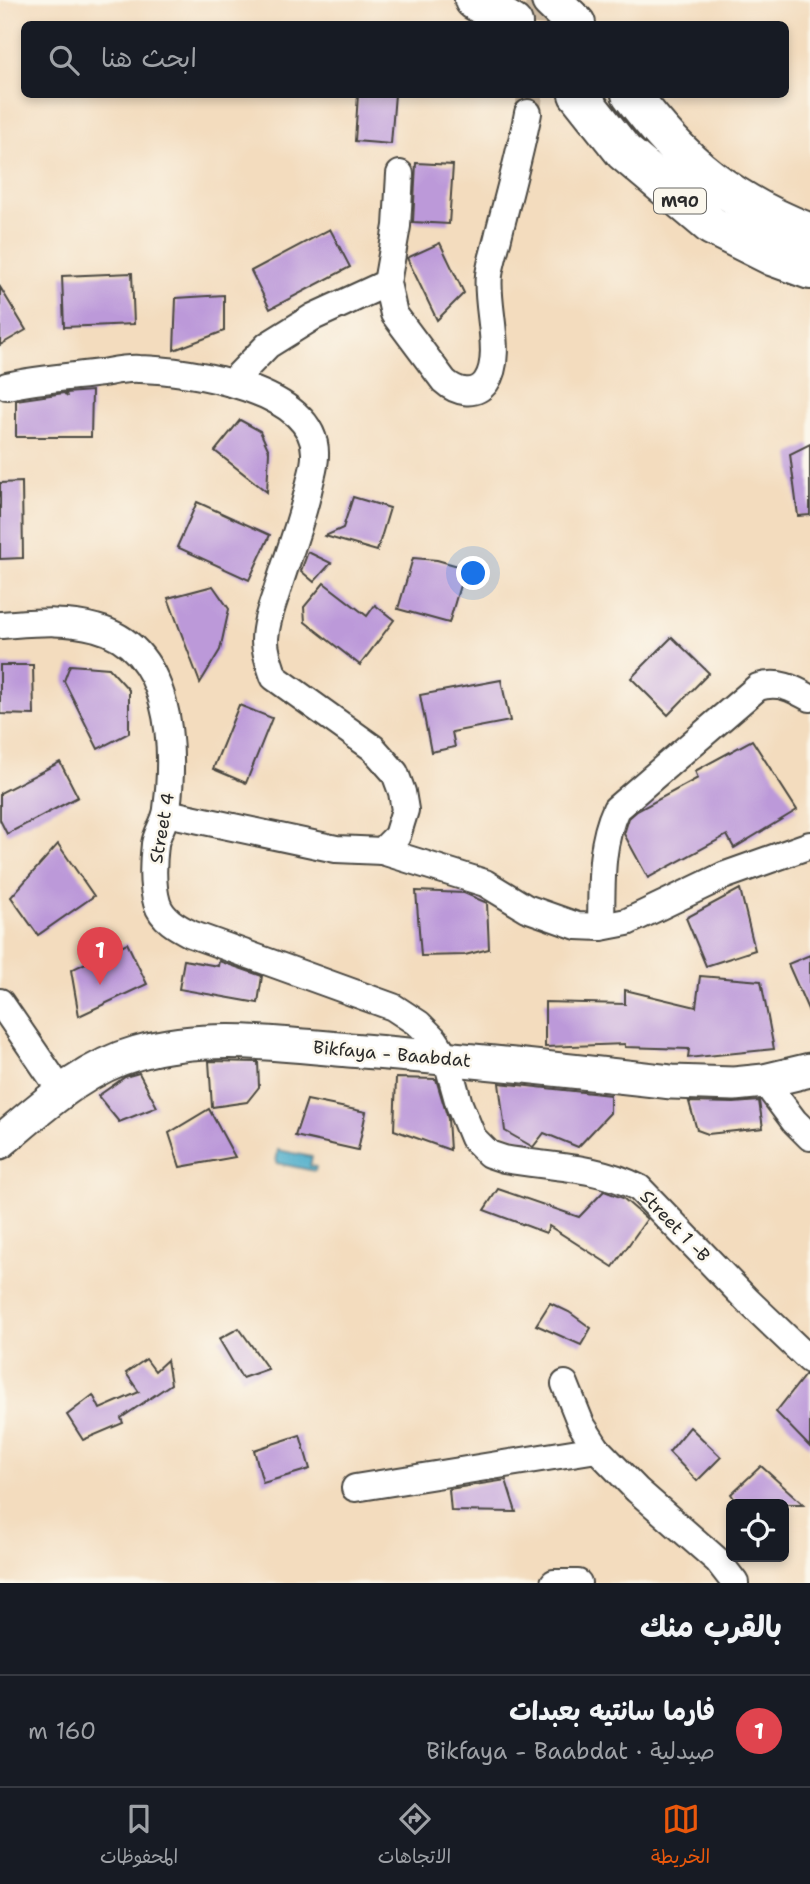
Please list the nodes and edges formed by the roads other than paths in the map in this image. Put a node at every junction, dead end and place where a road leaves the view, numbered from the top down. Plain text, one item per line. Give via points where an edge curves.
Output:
1 (474, 0) edge
2 (551, 0) edge
3 (508, 21) edge
4 (573, 21) edge
5 (581, 98) edge
6 (635, 98) edge
7 (528, 113) tunnel mouth
8 (400, 174) dead end
9 (810, 233) edge
10 (810, 270) edge
11 (387, 283) junction
12 (231, 383) junction
13 (7, 386) dead end
14 (0, 625) edge
15 (810, 698) edge
16 (167, 813) junction
17 (810, 845) edge
18 (382, 851) junction
19 (601, 927) junction
20 (0, 1002) edge
21 (446, 1057) junction
22 (810, 1070) edge
23 (764, 1082) junction
24 (61, 1091) junction
25 (810, 1137) edge
26 (0, 1142) edge
27 (810, 1360) edge
28 (565, 1384) dead end
29 (597, 1449) junction
30 (355, 1488) dead end
31 (554, 1583) edge
32 (578, 1583) edge
33 (735, 1583) edge

1 - 3 highway
2 - 4 highway
5 - 10 highway, M90 via 624,152 712,226
6 - 9 highway, M90 via 700,172 754,208
7 - 11 street via 489,276 492,368 485,383 468,392 453,390 444,381 394,314
8 - 11 street
11 - 12 street via 313,317 268,345
12 - 13 street via 186,372 136,368
12 - 18 street via 292,411 307,425 315,442 316,458 301,523 266,624 265,642 274,677 373,748 395,773 405,810 397,836
14 - 16 street, Street 4 via 81,625 115,635 132,648 151,673 166,710 170,737
15 - 19 street via 786,685 758,687 617,809 603,852
16 - 18 street via 336,849
16 - 21 street, Street 4 via 156,843 154,881 163,915 191,934 393,1007 419,1024
17 - 19 street via 723,876 627,922
18 - 19 street via 485,883 526,908 577,926
20 - 24 street
21 - 23 main road, Bikfaya - Baabdat via 672,1082
21 - 24 main road, Bikfaya - Baabdat via 267,1043 171,1046 106,1065
21 - 27 street, Street 1 -B via 467,1124 481,1148 504,1159 603,1173 639,1188
22 - 23 main road, Bikfaya - Baabdat
23 - 25 street
24 - 26 main road, Bikfaya - Baabdat
28 - 29 street
29 - 30 street
29 - 33 street via 718,1561
31 - 32 street

